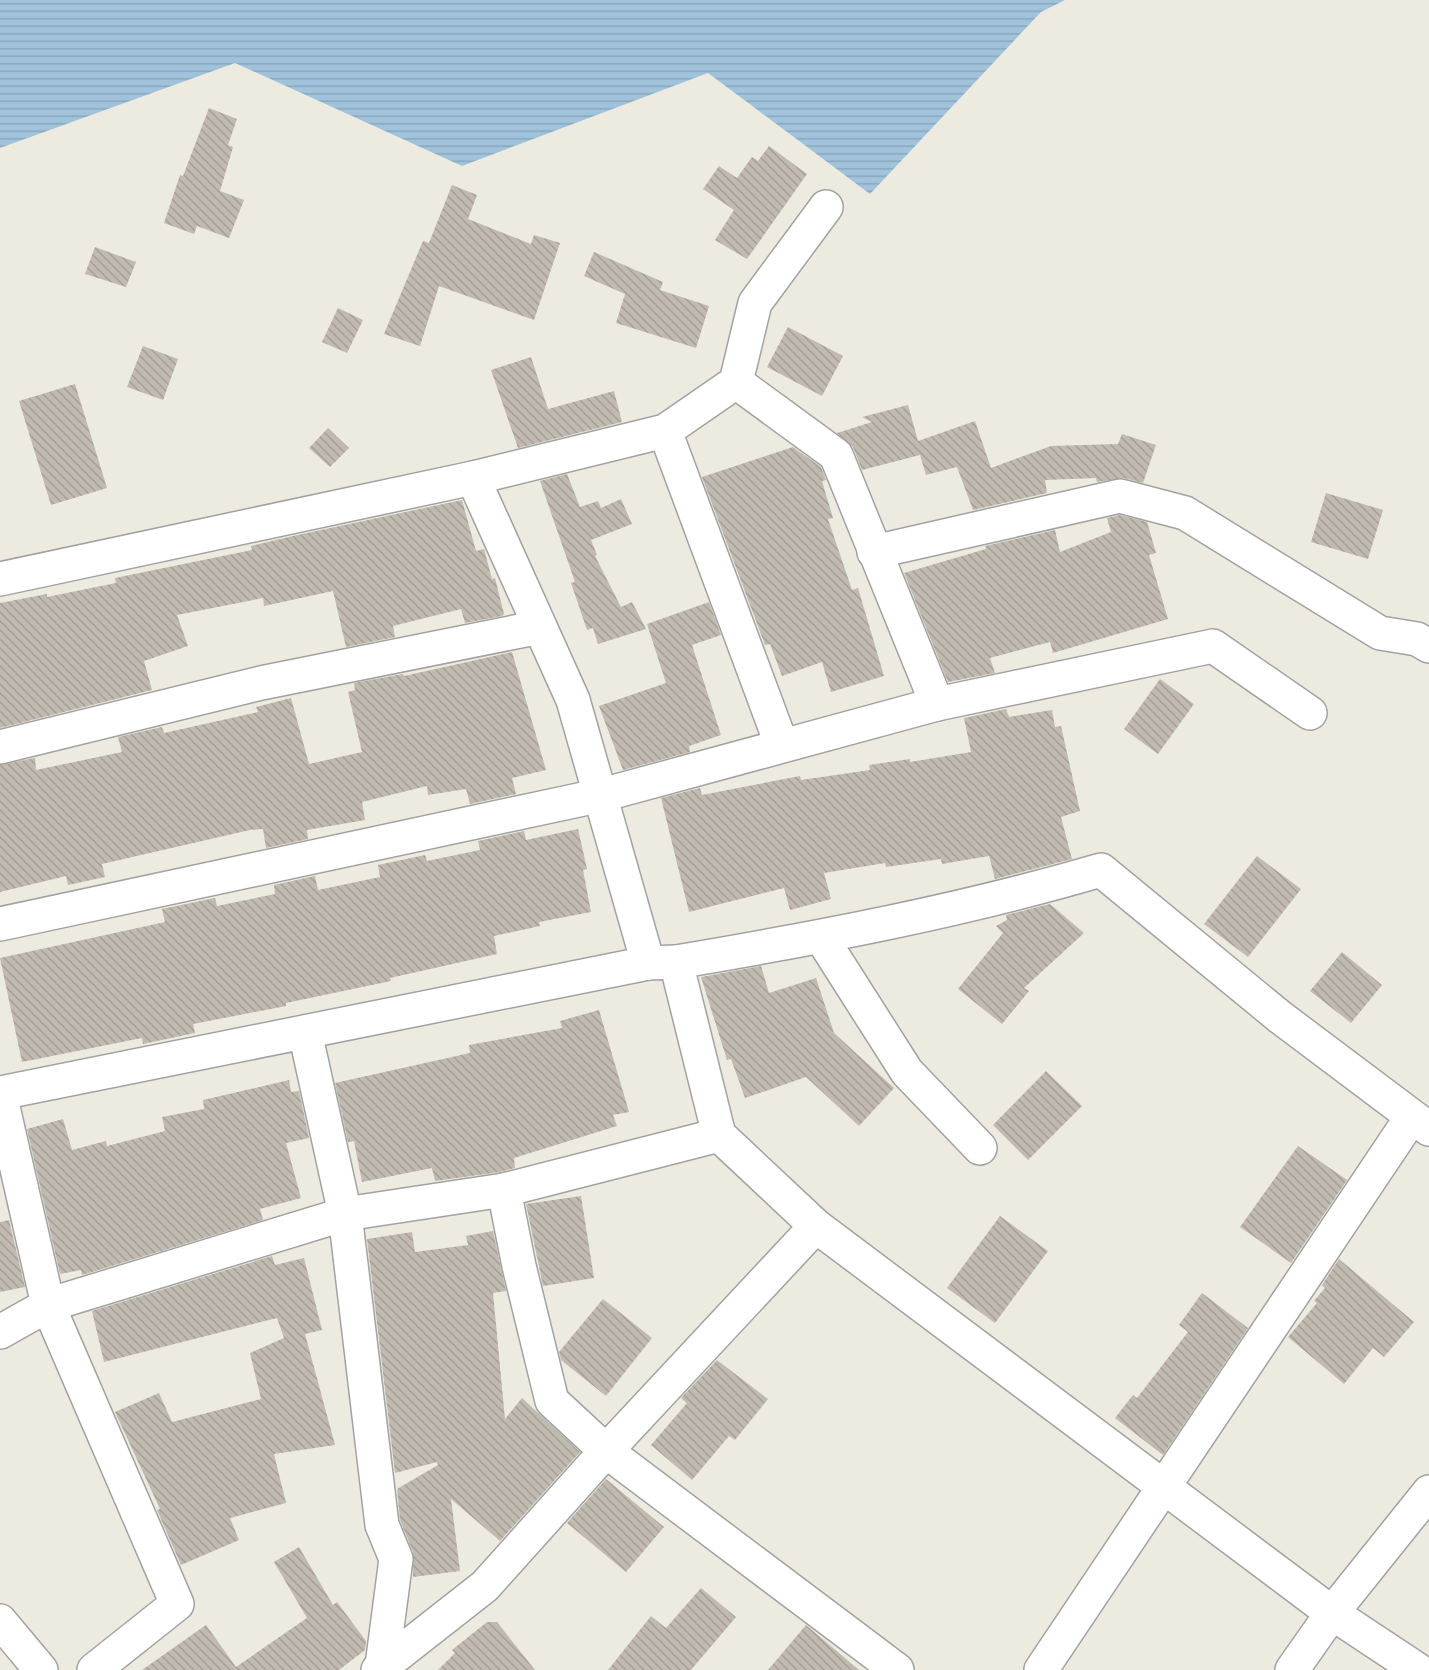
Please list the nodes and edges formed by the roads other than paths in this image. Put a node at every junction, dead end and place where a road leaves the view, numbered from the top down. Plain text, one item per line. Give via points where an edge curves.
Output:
1 (826, 207) dead end
2 (736, 382) junction
3 (665, 430) junction
4 (473, 478) junction
5 (874, 552) junction
6 (0, 579) edge
7 (540, 627) junction
8 (1429, 646) edge
9 (937, 704) junction
10 (1310, 713) dead end
11 (784, 745) junction
12 (0, 747) edge
13 (602, 795) junction
14 (0, 924) edge
15 (821, 937) junction
16 (662, 962) junction
17 (305, 1032) junction
18 (0, 1093) edge
19 (1420, 1124) edge
20 (719, 1135) junction
21 (980, 1148) dead end
22 (504, 1190) junction
23 (345, 1214) junction
24 (816, 1226) junction
25 (48, 1305) junction
26 (0, 1332) edge
27 (606, 1451) junction
28 (1164, 1485) junction
29 (1429, 1492) edge
30 (1332, 1613) junction
31 (0, 1621) edge
32 (380, 1668) edge
33 (41, 1670) edge
34 (94, 1670) edge
35 (897, 1670) edge
36 (1041, 1670) edge
37 (1292, 1670) edge
38 (1418, 1670) edge

1 - 2 street via 754,303
2 - 3 street
2 - 5 street via 836,455
3 - 4 street
3 - 11 street
4 - 6 street
4 - 7 street
5 - 8 street via 1120,496 1185,513 1380,633 1417,639
5 - 9 street
7 - 12 street via 261,683
7 - 13 street via 573,700
9 - 10 street via 1213,646
9 - 11 street
11 - 13 street
13 - 14 street
13 - 16 street
15 - 16 street
15 - 19 street via 1009,897 1101,870 1280,1017
15 - 21 street via 907,1072
16 - 17 street
16 - 20 street
17 - 18 street
17 - 23 street
18 - 25 street
19 - 28 street
20 - 22 street
20 - 24 street
22 - 23 street
22 - 27 street via 552,1401
23 - 25 street
23 - 32 street via 382,1525 396,1559
24 - 27 street
24 - 28 street
25 - 26 street
25 - 34 street via 177,1604
27 - 32 street via 485,1586
27 - 35 street
28 - 30 street
28 - 36 street
29 - 30 street
30 - 37 street
30 - 38 street
31 - 33 street

